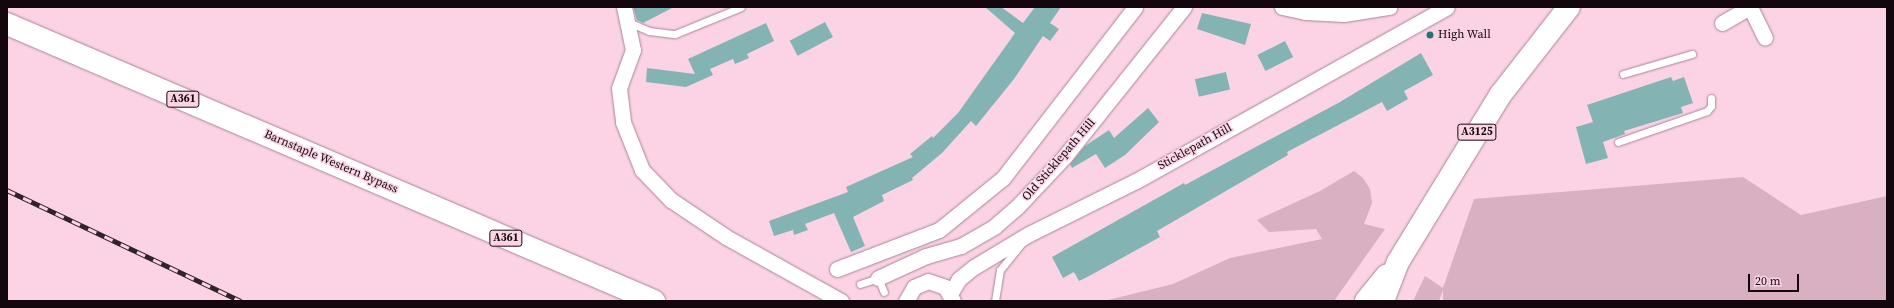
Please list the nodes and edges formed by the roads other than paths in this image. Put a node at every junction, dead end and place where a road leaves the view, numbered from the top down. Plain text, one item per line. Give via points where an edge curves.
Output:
1 (624, 7) edge
2 (742, 7) edge
3 (1135, 7) edge
4 (1184, 7) edge
5 (1282, 7) edge
6 (1389, 7) edge
7 (1447, 7) edge
8 (1750, 7) edge
9 (1567, 8) edge
10 (628, 22) junction
11 (1722, 23) dead end
12 (7, 24) edge
13 (1765, 38) dead end
14 (1692, 54) dead end
15 (1623, 74) dead end
16 (1711, 98) dead end
17 (1618, 142) dead end
18 (1029, 234) junction
19 (1398, 262) junction
20 (837, 269) dead end
21 (878, 278) junction
22 (860, 284) dead end
23 (884, 292) dead end
24 (952, 297) edge
25 (654, 301) edge
26 (841, 301) edge
27 (906, 301) edge
28 (995, 301) edge
29 (1366, 301) edge
30 (1383, 301) edge

1 - 10 street
2 - 10 lane via 675,34 649,31
3 - 20 street via 1003,178 939,230
4 - 21 street, Old Sticklepath Hill via 1065,156 1017,207 995,226 961,246 926,256
5 - 6 street via 1305,12 1344,14
7 - 18 street, Sticklepath Hill via 1136,181
8 - 11 street
8 - 13 street
9 - 19 main road, A3125 via 1501,94
10 - 26 street via 633,50 619,88 623,122 642,170 672,200 726,237
12 - 25 main road, Barnstaple Western Bypass / A361
14 - 15 lane
16 - 17 lane via 1711,106 1707,111
18 - 24 street, Sticklepath Hill via 959,279
18 - 28 lane via 1000,270
19 - 29 main road, A3125
19 - 30 main road, A3125
21 - 22 lane, Old Sticklepath Hill
21 - 23 lane
24 - 27 street via 945,287 928,281 914,287

